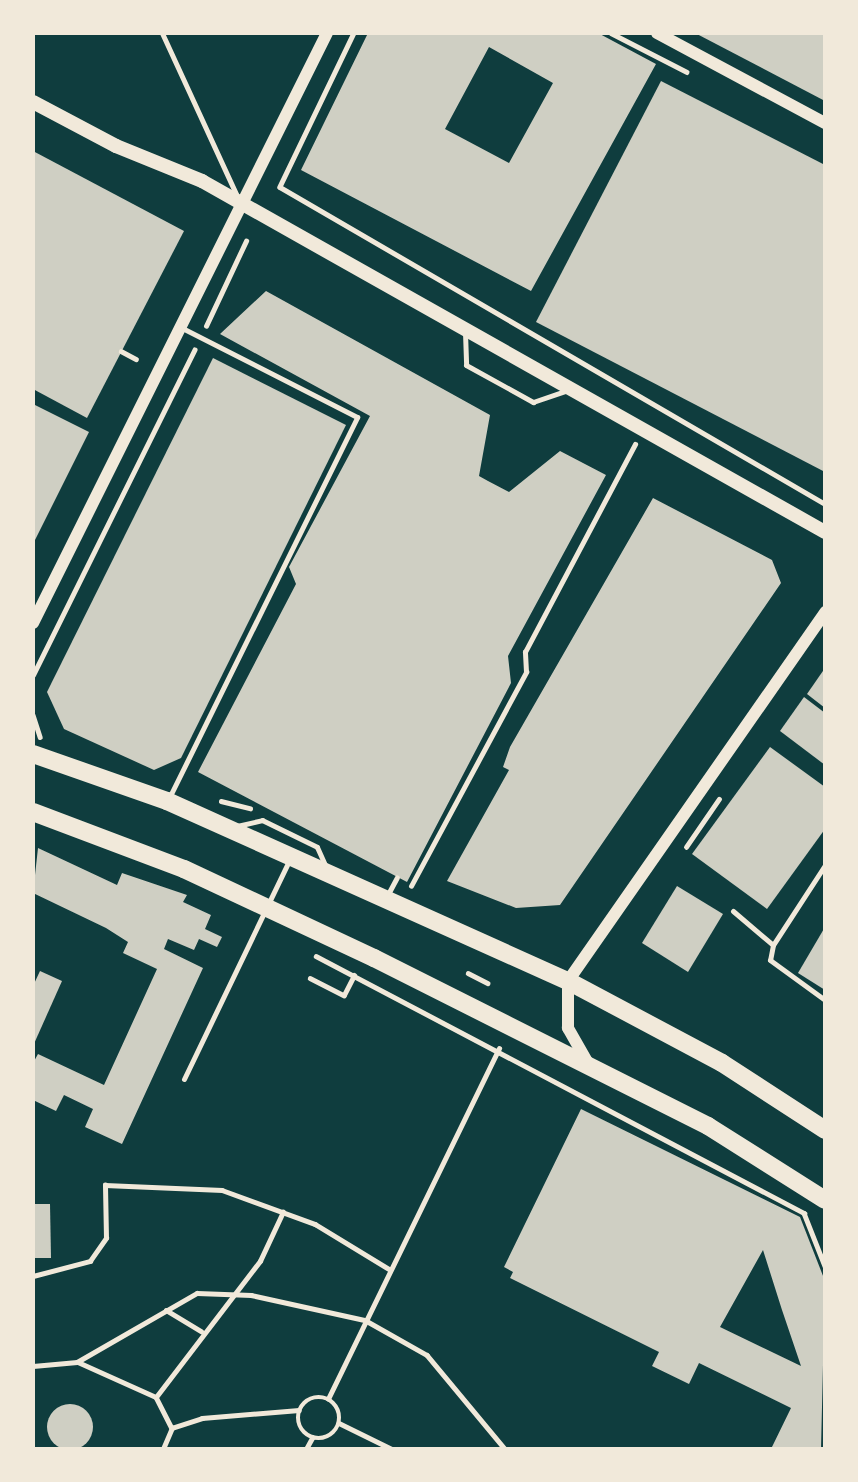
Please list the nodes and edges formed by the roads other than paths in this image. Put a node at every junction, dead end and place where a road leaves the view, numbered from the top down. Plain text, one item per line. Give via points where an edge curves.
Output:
1 (162, 33) edge
2 (327, 33) edge
3 (657, 33) edge
4 (33, 103) edge
5 (825, 123) edge
6 (240, 202) junction
7 (177, 326) junction
8 (465, 329) junction
9 (571, 389) junction
10 (825, 532) edge
11 (825, 612) edge
12 (33, 623) edge
13 (38, 748) edge
14 (167, 801) junction
15 (33, 811) edge
16 (227, 828) junction
17 (290, 858) junction
18 (825, 864) edge
19 (330, 875) junction
20 (397, 877) dead end
21 (393, 902) junction
22 (267, 910) junction
23 (733, 911) dead end
24 (773, 945) junction
25 (568, 981) junction
26 (825, 1000) edge
27 (590, 1065) junction
28 (184, 1079) dead end
29 (825, 1130) edge
30 (825, 1200) edge

1 - 6 lane
2 - 6 street
3 - 5 street
4 - 6 main road
6 - 7 street
6 - 8 main road
7 - 12 street
7 - 14 lane via 357,417
8 - 9 main road
8 - 9 lane via 466,365 533,402
9 - 10 main road
11 - 25 street
13 - 14 main road
14 - 16 main road
15 - 22 main road via 184,869
16 - 17 main road
16 - 19 lane via 262,820 317,847
17 - 19 main road
17 - 22 lane
18 - 24 lane
19 - 21 main road
20 - 21 lane
21 - 25 main road
22 - 27 main road
22 - 28 lane
23 - 24 lane
24 - 26 lane via 770,960 777,970
25 - 27 street via 568,1028
25 - 29 main road via 722,1063
27 - 30 main road via 771,1161

